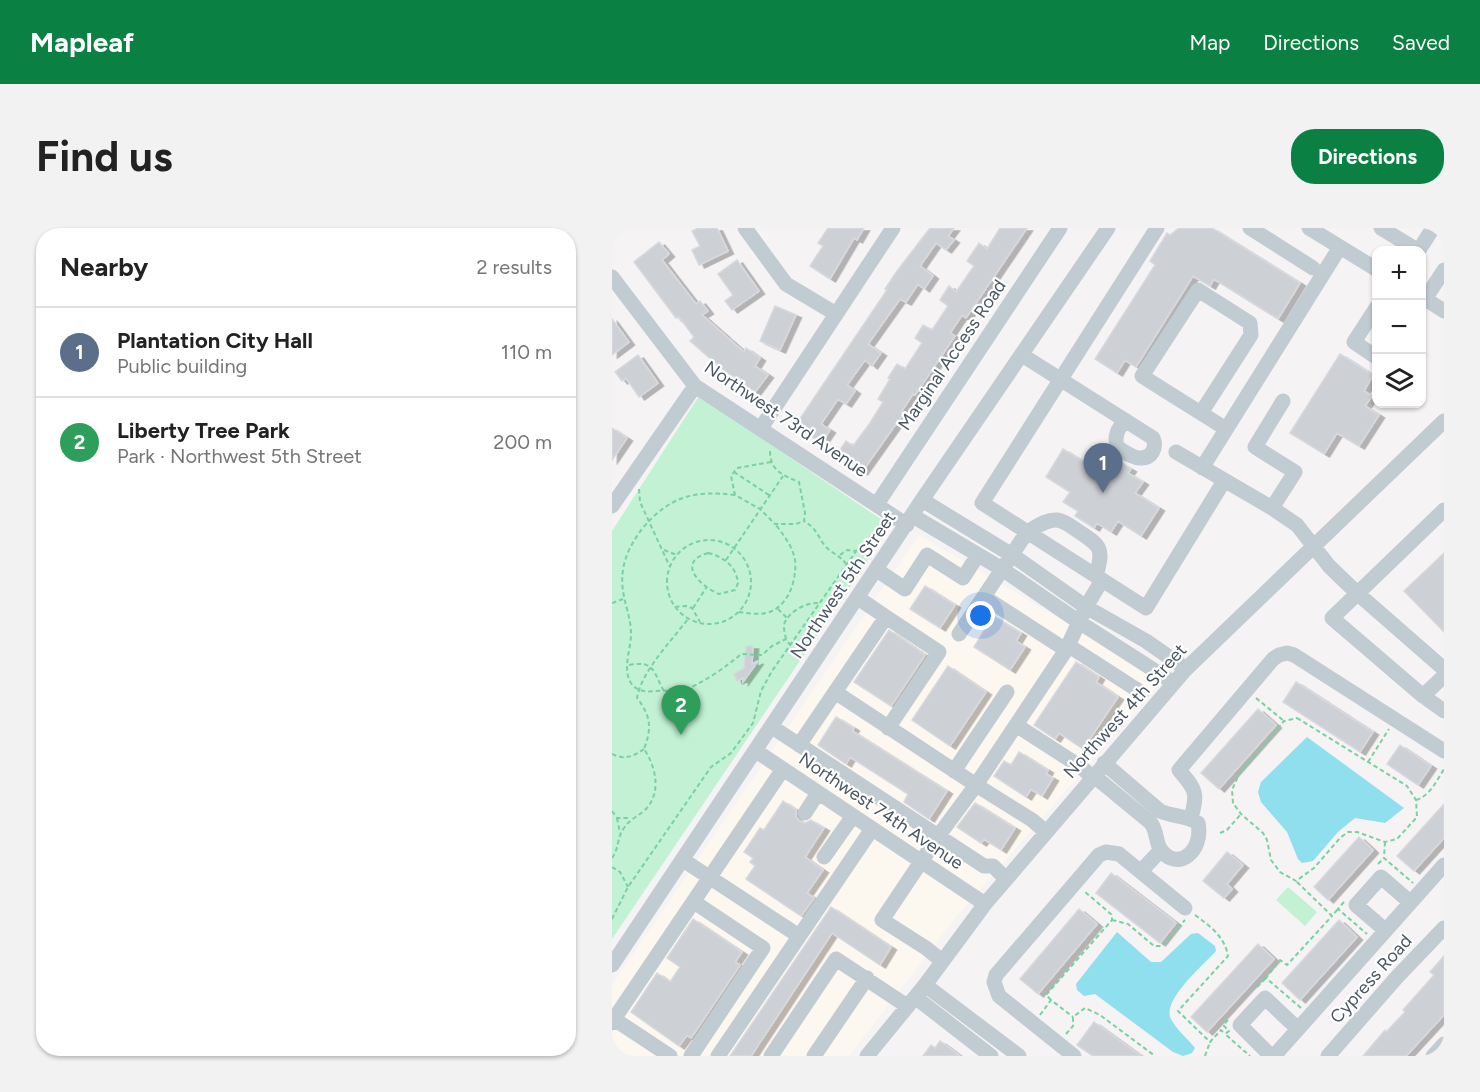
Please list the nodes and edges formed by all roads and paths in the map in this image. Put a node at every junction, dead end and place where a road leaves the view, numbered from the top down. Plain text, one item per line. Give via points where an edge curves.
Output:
1 (746, 228) edge
2 (893, 228) edge
3 (1060, 228) edge
4 (1108, 228) edge
5 (1157, 228) edge
6 (1250, 228) edge
7 (1309, 228) edge
8 (1382, 228) edge
9 (1434, 228) edge
10 (1411, 246) edge
11 (1421, 246) edge
12 (1340, 247) junction
13 (1372, 266) edge
14 (1313, 268) dead end
15 (1444, 270) edge
16 (612, 276) edge
17 (1426, 294) edge
18 (1426, 300) edge
19 (1444, 311) edge
20 (836, 314) junction
21 (1372, 316) edge
22 (1372, 354) edge
23 (1022, 355) junction
24 (1060, 379) junction
25 (695, 386) junction
26 (1283, 401) dead end
27 (1201, 413) junction
28 (1125, 420) dead end
29 (1444, 421) edge
30 (761, 428) junction
31 (1226, 429) junction
32 (775, 437) junction
33 (1176, 452) dead end
34 (771, 462) junction
35 (1202, 468) junction
36 (734, 472) junction
37 (783, 476) junction
38 (1224, 481) junction
39 (622, 483) edge
40 (735, 495) junction
41 (769, 495) junction
42 (922, 500) junction
43 (876, 504) junction
44 (612, 506) edge
45 (760, 508) junction
46 (1272, 508) junction
47 (1444, 510) edge
48 (910, 520) junction
49 (804, 521) junction
50 (648, 522) junction
51 (775, 524) junction
52 (885, 530) dead end
53 (1027, 532) junction
54 (1315, 546) junction
55 (734, 548) junction
56 (664, 550) junction
57 (856, 551) junction
58 (679, 552) junction
59 (840, 555) junction
60 (978, 555) junction
61 (1012, 555) junction
62 (726, 560) junction
63 (847, 565) junction
64 (670, 567) junction
65 (1002, 569) junction
66 (877, 570) junction
67 (1099, 578) junction
68 (706, 588) junction
69 (1357, 593) junction
70 (984, 597) junction
71 (623, 598) junction
72 (858, 598) junction
73 (612, 603) edge
74 (821, 603) junction
75 (675, 607) junction
76 (1086, 607) junction
77 (692, 608) junction
78 (778, 609) junction
79 (738, 612) junction
80 (886, 617) junction
81 (688, 619) junction
82 (788, 619) junction
83 (1079, 622) junction
84 (700, 624) junction
85 (959, 634) dead end
86 (786, 639) junction
87 (791, 645) junction
88 (1067, 648) junction
89 (628, 665) junction
90 (651, 668) junction
91 (1186, 669) junction
92 (1444, 669) edge
93 (1444, 676) edge
94 (1174, 683) junction
95 (639, 690) junction
96 (1246, 690) junction
97 (664, 691) junction
98 (835, 692) junction
99 (1007, 692) dead end
100 (1142, 693) dead end
101 (1423, 696) junction
102 (1444, 711) edge
103 (1395, 720) junction
104 (1284, 721) junction
105 (1016, 725) junction
106 (772, 727) junction
107 (888, 728) junction
108 (799, 745) junction
109 (644, 749) junction
110 (756, 751) junction
111 (1444, 751) edge
112 (612, 754) edge
113 (1368, 762) junction
114 (1104, 763) junction
115 (783, 769) junction
116 (1444, 769) edge
117 (954, 771) junction
118 (1093, 776) junction
119 (976, 785) junction
120 (818, 793) junction
121 (1416, 800) junction
122 (612, 811) edge
123 (805, 813) dead end
124 (1241, 814) junction
125 (853, 816) junction
126 (617, 818) junction
127 (630, 818) junction
128 (1191, 818) junction
129 (872, 829) junction
130 (1046, 832) junction
131 (1220, 833) dead end
132 (620, 834) junction
133 (939, 835) junction
134 (1385, 842) junction
135 (1161, 850) junction
136 (612, 858) edge
137 (824, 858) dead end
138 (682, 860) junction
139 (921, 861) junction
140 (1444, 865) edge
141 (612, 867) edge
142 (1141, 871) junction
143 (710, 878) junction
144 (1006, 879) junction
145 (1296, 881) junction
146 (1075, 883) junction
147 (628, 887) junction
148 (1421, 890) junction
149 (694, 902) junction
150 (1410, 902) junction
151 (985, 904) junction
152 (1338, 909) dead end
153 (1188, 911) junction
154 (1332, 916) junction
155 (612, 919) edge
156 (1113, 920) junction
157 (1444, 928) edge
158 (1385, 930) junction
159 (799, 936) junction
160 (942, 961) junction
161 (612, 965) edge
162 (867, 978) junction
163 (916, 996) junction
164 (1051, 1000) junction
165 (1309, 1016) junction
166 (1073, 1017) junction
167 (613, 1020) edge
168 (1033, 1023) junction
169 (1298, 1029) junction
170 (1226, 1034) dead end
171 (1210, 1042) junction
172 (1059, 1044) junction
173 (1444, 1044) edge
174 (670, 1056) edge
175 (691, 1056) edge
176 (718, 1056) edge
177 (771, 1056) edge
178 (814, 1056) edge
179 (867, 1056) edge
180 (991, 1056) edge
181 (1018, 1056) edge
182 (1074, 1056) edge
183 (1155, 1056) edge
184 (1205, 1056) edge
185 (1273, 1056) edge
186 (1328, 1056) edge
187 (1433, 1056) edge

1 - 20 street via 786,284
2 - 20 street
3 - 43 street, Marginal Access Road
4 - 23 street, Northwest 5th Street
5 - 24 street
6 - 14 street
7 - 12 street
8 - 10 street
9 - 11 street
12 - 13 street
12 - 31 street
15 - 17 street
16 - 25 street, Northwest 73rd Avenue
18 - 19 street
20 - 30 street
21 - 22 street via 1354,342
23 - 24 street
23 - 42 street, Northwest 5th Street
24 - 28 street
24 - 53 street via 982,503
25 - 30 street, Northwest 73rd Avenue
25 - 39 street
26 - 46 street via 1255,447 1295,472
27 - 27 street via 1142,376 1198,290 1251,323 1251,335
27 - 31 street
29 - 54 street, Northwest 4th Street
30 - 32 street, Northwest 73rd Avenue
31 - 35 street
32 - 34 path
32 - 43 street, Northwest 73rd Avenue
33 - 35 street
34 - 36 path via 737,468
34 - 37 path
35 - 38 street
36 - 40 path via 731,476
36 - 41 path
37 - 41 path
37 - 49 path via 799,482
38 - 46 street
38 - 67 street via 1146,608
39 - 44 street
39 - 50 path via 639,489
40 - 45 path
40 - 50 path via 689,495 674,501
41 - 45 path
42 - 48 street, Northwest 5th Street
42 - 61 street
43 - 48 street, Northwest 73rd Avenue
45 - 51 path
45 - 55 path
46 - 54 street via 1297,525
47 - 69 street
48 - 60 street, Northwest 73rd Avenue
48 - 66 street, Northwest 5th Street
49 - 51 path
49 - 59 path via 826,547
50 - 56 path
50 - 71 path via 622,569
51 - 78 path via 795,559 794,580
52 - 57 path via 869,537
53 - 61 street
53 - 67 street
53 - 67 street via 1051,521 1068,524 1097,543
54 - 69 street
54 - 91 street, Northwest 4th Street
55 - 58 path via 710,539 695,541
55 - 62 path
55 - 79 path via 745,560 751,587
56 - 58 path
56 - 64 path
57 - 59 path via 847,550
57 - 63 path
58 - 64 path
59 - 63 path
60 - 65 street, Northwest 73rd Avenue
60 - 66 street via 963,578 927,555 905,589
61 - 65 street
61 - 76 street
62 - 68 path via 737,575 735,590 719,594
62 - 68 path via 708,553 694,561 695,577
63 - 74 path
64 - 75 path via 666,586
65 - 70 street
65 - 83 street, Northwest 73rd Avenue
66 - 72 street, Northwest 5th Street
67 - 76 street
68 - 77 path
69 - 92 street
69 - 101 street via 1332,618
70 - 85 street
70 - 88 street
71 - 73 path
71 - 89 path via 631,633
72 - 80 street
72 - 106 street, Northwest 5th Street
74 - 82 path via 803,606
74 - 87 path
75 - 77 path
75 - 81 path
76 - 83 street
76 - 91 street
77 - 84 path
78 - 79 path via 764,614
78 - 82 path
79 - 84 path via 727,620
80 - 98 street
80 - 107 street via 939,652
81 - 84 path
81 - 90 path
82 - 86 path via 784,628
83 - 88 street
83 - 94 street, Northwest 73rd Avenue
86 - 87 path
86 - 97 path via 762,655 741,654 687,689
87 - 147 path via 760,691 753,723 731,753 711,767
88 - 100 street
88 - 105 street
89 - 90 path
89 - 95 path via 631,683
90 - 95 path
90 - 97 path via 658,674
91 - 94 street, Northwest 4th Street
93 - 101 street
94 - 114 street, Northwest 4th Street
95 - 97 path
95 - 109 path via 637,698 649,716
96 - 103 street via 1273,659 1287,653
96 - 104 path
96 - 128 street via 1179,770 1197,796
98 - 107 street
98 - 108 street
99 - 117 street
101 - 102 street
103 - 111 street
103 - 113 path
104 - 113 path via 1297,718
104 - 124 path via 1239,774 1232,790 1233,803
105 - 118 street
105 - 119 street
106 - 108 street
106 - 110 street, Northwest 5th Street
107 - 117 street
108 - 133 street
109 - 112 path via 623,759
109 - 127 path via 654,770 655,791 651,804
110 - 115 street, Northwest 74th Avenue
110 - 138 street, Northwest 5th Street
113 - 121 path via 1407,786
114 - 118 street, Northwest 4th Street
114 - 128 street via 1160,811
115 - 120 street, Northwest 74th Avenue
115 - 143 street
116 - 121 path via 1430,792
117 - 119 street
118 - 130 street, Northwest 4th Street
118 - 135 street via 1151,823
119 - 130 street
119 - 133 street
120 - 123 street
120 - 125 street, Northwest 74th Avenue
121 - 134 path via 1417,817 1397,839
122 - 126 path
124 - 131 path
124 - 145 path via 1268,840 1271,860 1280,872
125 - 129 street, Northwest 74th Avenue
125 - 137 street
126 - 127 path
126 - 132 path
127 - 132 path
128 - 135 street via 1198,823 1200,832 1194,851 1173,858
129 - 139 street, Northwest 74th Avenue
129 - 159 street
130 - 144 street, Northwest 4th Street
132 - 136 path
133 - 139 street
133 - 144 street via 984,866 993,866
134 - 145 path via 1348,832
134 - 148 path via 1384,858
135 - 142 street
138 - 143 street
138 - 161 street, Northwest 5th Street
139 - 151 street, Northwest 74th Avenue
139 - 160 street via 882,920
140 - 148 street
141 - 147 path via 620,872
142 - 146 street via 1119,854 1106,852
142 - 153 street
143 - 149 street
143 - 159 street
144 - 151 street, Northwest 4th Street
145 - 154 path
146 - 156 path
146 - 168 street via 994,982 999,996
147 - 155 path
148 - 150 street
149 - 167 street
149 - 175 street via 763,948
150 - 158 street
150 - 158 street via 1381,877 1356,905
151 - 160 street, Northwest 4th Street
152 - 154 path
153 - 156 path via 1162,946 1154,946 1128,924
153 - 171 path via 1206,923 1226,945 1228,956 1178,1011
154 - 165 path via 1287,965 1280,960 1266,978
156 - 164 path via 1046,995
157 - 186 street, Cypress Road
158 - 165 street
159 - 176 street
160 - 163 street, Northwest 4th Street
162 - 163 street
162 - 177 street via 836,958
162 - 178 street
163 - 179 street, Northwest 4th Street
163 - 180 street
163 - 181 street
164 - 166 path
164 - 168 path
165 - 169 street
166 - 172 path via 1072,1026
166 - 183 path via 1085,1008 1100,1015
167 - 174 street
168 - 172 street
169 - 185 street
169 - 185 street via 1265,998 1240,1025
170 - 171 path via 1221,1030
171 - 184 path
172 - 182 street
173 - 187 street

